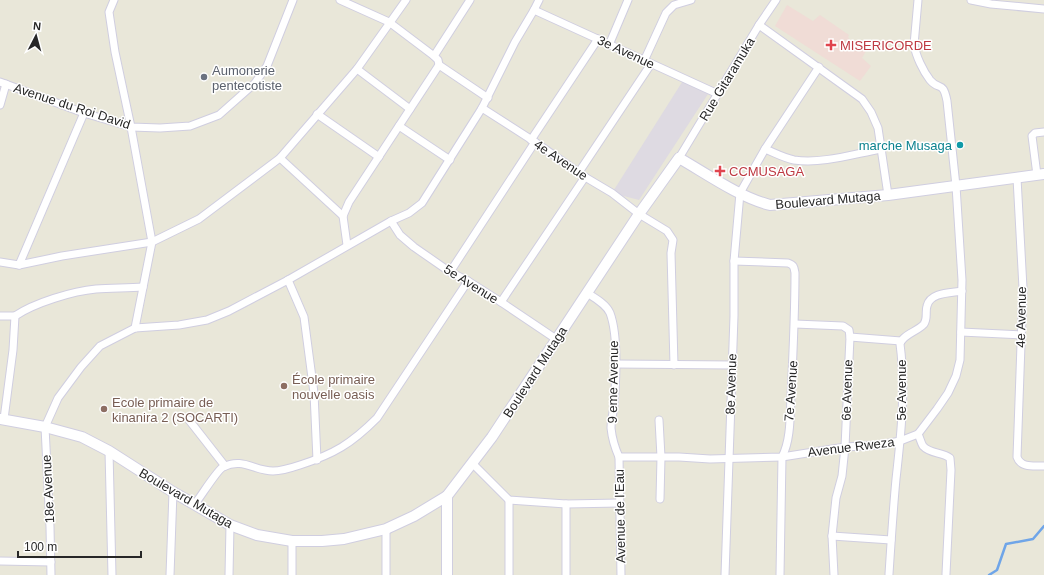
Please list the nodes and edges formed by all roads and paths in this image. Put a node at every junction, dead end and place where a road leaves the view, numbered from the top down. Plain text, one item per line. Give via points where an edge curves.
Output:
1 (114, 0) edge
2 (293, 0) edge
3 (340, 0) edge
4 (406, 0) edge
5 (470, 0) edge
6 (539, 0) edge
7 (628, 0) edge
8 (691, 0) edge
9 (776, 0) edge
10 (918, 0) edge
11 (971, 0) edge
12 (1008, 3) edge
13 (1044, 9) edge
14 (534, 10) junction
15 (389, 22) junction
16 (759, 25) junction
17 (598, 39) junction
18 (609, 45) junction
19 (434, 56) junction
20 (648, 62) junction
21 (439, 65) junction
22 (819, 67) junction
23 (357, 68) junction
24 (3, 83) edge
25 (718, 94) junction
26 (488, 98) junction
27 (0, 105) edge
28 (482, 108) junction
29 (410, 109) junction
30 (84, 113) junction
31 (317, 114) junction
32 (399, 126) junction
33 (131, 127) junction
34 (1044, 132) edge
35 (533, 141) junction
36 (765, 149) junction
37 (881, 149) junction
38 (379, 157) junction
39 (280, 158) junction
40 (679, 158) junction
41 (450, 160) junction
42 (579, 172) junction
43 (1040, 175) edge
44 (585, 177) junction
45 (1017, 178) junction
46 (956, 186) junction
47 (740, 193) junction
48 (888, 195) junction
49 (639, 214) junction
50 (343, 216) junction
51 (391, 221) junction
52 (152, 242) junction
53 (347, 245) junction
54 (734, 261) junction
55 (0, 262) edge
56 (19, 265) junction
57 (450, 272) junction
58 (288, 280) junction
59 (468, 281) junction
60 (143, 287) junction
61 (962, 291) junction
62 (587, 293) junction
63 (501, 302) junction
64 (0, 316) edge
65 (15, 316) junction
66 (795, 324) junction
67 (135, 328) junction
68 (961, 332) junction
69 (1021, 335) junction
70 (850, 337) junction
71 (556, 339) junction
72 (901, 341) junction
73 (615, 364) junction
74 (674, 364) junction
75 (732, 365) junction
76 (2, 419) edge
77 (189, 420) dead end
78 (660, 420) dead end
79 (45, 427) junction
80 (918, 434) junction
81 (900, 441) junction
82 (845, 447) junction
83 (108, 451) junction
84 (661, 457) junction
85 (782, 457) junction
86 (619, 458) junction
87 (728, 458) junction
88 (317, 460) junction
89 (472, 463) junction
90 (225, 466) junction
91 (1044, 466) edge
92 (173, 492) junction
93 (447, 496) junction
94 (660, 499) dead end
95 (509, 500) junction
96 (620, 503) junction
97 (566, 504) junction
98 (194, 505) junction
99 (230, 525) junction
100 (386, 529) junction
101 (832, 536) junction
102 (891, 540) junction
103 (292, 541) junction
104 (0, 561) edge
105 (51, 562) junction
106 (888, 574) edge
107 (946, 574) dead end
108 (51, 575) edge
109 (112, 575) edge
110 (170, 575) edge
111 (229, 575) edge
112 (292, 575) edge
113 (386, 575) edge
114 (448, 575) edge
115 (509, 575) edge
116 (566, 575) edge
117 (621, 575) edge
118 (725, 575) edge
119 (780, 575) edge
120 (834, 575) edge

1 - 33 street via 109,12
2 - 33 street, Avenue du Roi David via 267,66 255,84 219,115 190,126
3 - 15 street
4 - 15 street
5 - 19 street
6 - 14 street
7 - 18 street
8 - 20 street via 674,5 666,13
9 - 16 street, Rue Gitaramuka
10 - 46 street via 915,51 931,81 945,91
11 - 12 street via 991,4
12 - 13 street
14 - 17 street, 3e Avenue
14 - 26 street via 515,42
15 - 19 street
15 - 23 street
16 - 22 street
16 - 25 street, Rue Gitaramuka
17 - 18 street, 3e Avenue
17 - 35 street
18 - 20 street, 3e Avenue
19 - 21 street
20 - 25 street, 3e Avenue
20 - 42 street
21 - 26 street
21 - 29 street
22 - 36 street
22 - 37 street via 862,99 878,128
23 - 29 street
23 - 31 street
24 - 27 street
24 - 30 street, Avenue du Roi David
25 - 40 street, Rue Gitaramuka
26 - 28 street
28 - 35 street, 4e Avenue
28 - 41 street
29 - 32 street
30 - 33 street, Avenue du Roi David
30 - 56 street
31 - 38 street
31 - 39 street
32 - 38 street
32 - 41 street
33 - 52 street
34 - 43 street via 1032,136
35 - 42 street, 4e Avenue
35 - 57 street
36 - 37 street via 795,160 818,160
36 - 47 street
37 - 48 street
38 - 50 street via 349,202
39 - 50 street
39 - 52 street via 199,219
40 - 47 street, Boulevard Mutaga
40 - 49 street, Boulevard Mutaga
41 - 51 street via 422,203 409,213
42 - 44 street, 4e Avenue
43 - 45 street, Boulevard Mutaga
44 - 49 street, 4e Avenue via 612,193
44 - 63 street
45 - 46 street, Boulevard Mutaga
45 - 69 street, 4e Avenue via 1023,288
46 - 48 street, Boulevard Mutaga
46 - 61 street
47 - 48 street, Boulevard Mutaga via 770,206
47 - 54 street, 8e Avenue
49 - 62 street, Boulevard Mutaga
49 - 74 street, 4e Avenue via 667,231 673,240 671,253
50 - 53 street
51 - 53 street
51 - 57 street, 5e Avenue via 400,235
52 - 56 street
52 - 60 street
53 - 58 street
54 - 66 street, 7e Avenue via 792,264 795,273
54 - 75 street, 8e Avenue
55 - 56 street
57 - 59 street, 5e Avenue
58 - 67 street via 207,320
58 - 88 street via 304,317 314,393
59 - 63 street, 5e Avenue
59 - 88 street via 377,418 343,447
60 - 65 street via 95,289 72,294 26,309
60 - 67 street
61 - 68 street
61 - 72 street, 5e Avenue via 936,295 927,306 924,323
62 - 71 street, Boulevard Mutaga
62 - 73 street, 9 eme Avenue via 610,312
63 - 71 street, 5e Avenue
64 - 65 street
65 - 76 street via 13,350
66 - 70 street via 843,326 849,330
66 - 85 street, 7e Avenue via 789,423 786,450
67 - 79 street via 100,346 58,398
68 - 69 street
68 - 80 street via 960,360 956,376 937,409
69 - 91 street, 4e Avenue via 1017,457 1023,465
70 - 72 street
70 - 82 street, 6e Avenue
71 - 89 street, Boulevard Mutaga
72 - 81 street, 5e Avenue
73 - 74 street
73 - 86 street, 9 eme Avenue via 611,426
74 - 75 street
75 - 87 street, 8e Avenue
76 - 79 street, Boulevard Mutaga
77 - 90 street
78 - 84 street
79 - 83 street, Boulevard Mutaga via 82,437
79 - 105 street, 18e Avenue
80 - 81 street, Avenue Rweza
80 - 107 street via 929,451 950,458
81 - 82 street, Avenue Rweza
81 - 102 street, 5e Avenue
82 - 85 street, Avenue Rweza
82 - 101 street, 6e Avenue
83 - 92 street, Boulevard Mutaga
83 - 109 street
84 - 86 street, Avenue Rweza
84 - 87 street, Avenue Rweza
84 - 94 street
85 - 87 street, Avenue Rweza
85 - 119 street, 7e Avenue
86 - 96 street, Avenue de l'Eau
87 - 118 street, 8e Avenue
88 - 90 street via 273,471 246,463
89 - 93 street, Boulevard Mutaga
89 - 95 street
90 - 98 street via 221,467
92 - 98 street, Boulevard Mutaga
92 - 110 street
93 - 100 street, Boulevard Mutaga
93 - 114 street
95 - 97 street
95 - 115 street
96 - 97 street
96 - 117 street, Avenue de l'Eau
97 - 116 street
98 - 99 street, Boulevard Mutaga
99 - 103 street, Boulevard Mutaga via 257,535
99 - 111 street
100 - 103 street, Boulevard Mutaga via 344,539
100 - 113 street
101 - 102 street
101 - 120 street, 6e Avenue
102 - 106 street, 5e Avenue
103 - 112 street
104 - 105 street
105 - 108 street, 18e Avenue

